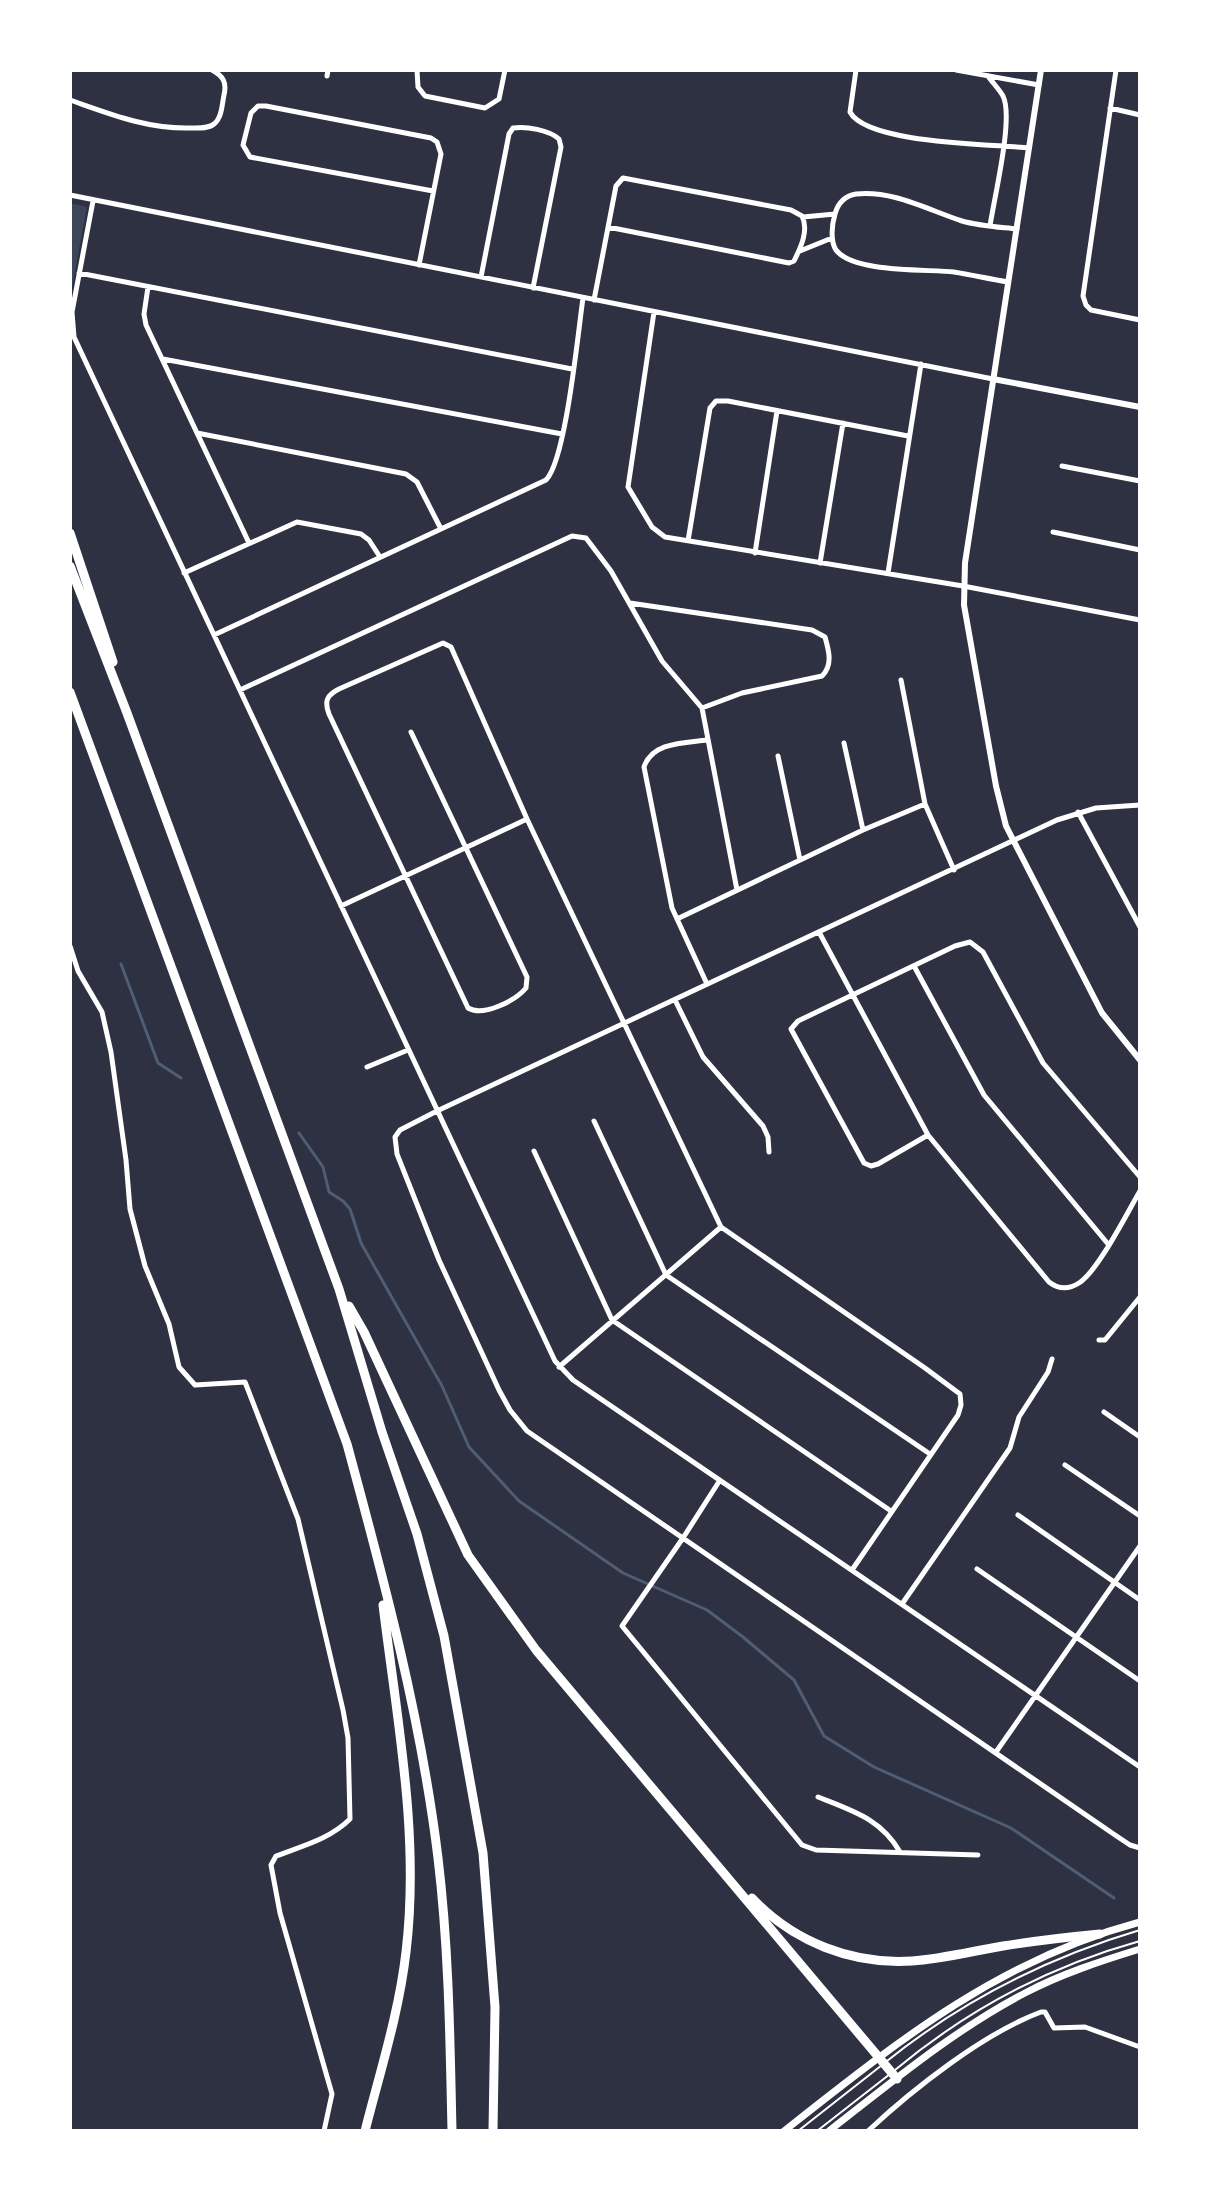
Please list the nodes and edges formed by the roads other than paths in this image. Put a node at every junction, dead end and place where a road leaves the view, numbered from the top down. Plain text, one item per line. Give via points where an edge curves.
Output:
1 (212, 70) edge
2 (417, 70) edge
3 (505, 70) edge
4 (856, 70) edge
5 (956, 70) edge
6 (1041, 70) edge
7 (1116, 70) edge
8 (988, 76) junction
9 (1039, 85) junction
10 (70, 100) edge
11 (1110, 108) junction
12 (1140, 115) edge
13 (1004, 145) junction
14 (1029, 148) junction
15 (433, 191) junction
16 (70, 195) edge
17 (93, 201) junction
18 (835, 214) junction
19 (803, 217) junction
20 (990, 226) junction
21 (608, 227) junction
22 (1017, 229) junction
23 (832, 238) junction
24 (799, 252) junction
25 (419, 265) junction
26 (79, 273) junction
27 (481, 277) junction
28 (1008, 282) junction
29 (148, 287) junction
30 (533, 288) junction
31 (583, 298) junction
32 (594, 300) junction
33 (654, 312) junction
34 (1140, 320) edge
35 (163, 359) junction
36 (921, 364) junction
37 (572, 369) junction
38 (993, 379) junction
39 (1140, 407) edge
40 (777, 411) junction
41 (843, 423) junction
42 (197, 433) junction
43 (562, 434) junction
44 (908, 436) junction
45 (1062, 466) dead end
46 (1140, 481) edge
47 (441, 529) junction
48 (1053, 532) dead end
49 (70, 533) edge
50 (688, 541) junction
51 (249, 543) junction
52 (1140, 550) edge
53 (755, 553) junction
54 (380, 557) junction
55 (820, 563) junction
56 (70, 566) edge
57 (184, 573) junction
58 (888, 573) junction
59 (963, 586) junction
60 (630, 603) junction
61 (1140, 620) edge
62 (214, 635) junction
63 (901, 680) dead end
64 (240, 690) junction
65 (70, 695) edge
66 (702, 708) junction
67 (127, 713) junction
68 (411, 732) dead end
69 (707, 740) junction
70 (844, 743) dead end
71 (778, 756) dead end
72 (925, 804) junction
73 (1140, 805) edge
74 (1078, 812) junction
75 (527, 819) junction
76 (863, 830) junction
77 (1012, 841) junction
78 (467, 847) junction
79 (800, 860) junction
80 (954, 870) junction
81 (405, 875) junction
82 (737, 890) junction
83 (341, 906) junction
84 (677, 919) junction
85 (1140, 927) edge
86 (819, 932) junction
87 (70, 946) edge
88 (914, 966) junction
89 (707, 984) junction
90 (852, 995) junction
91 (675, 1000) junction
92 (625, 1023) junction
93 (408, 1050) junction
94 (1140, 1060) edge
95 (367, 1067) dead end
96 (437, 1111) junction
97 (594, 1121) dead end
98 (928, 1135) junction
99 (534, 1151) dead end
100 (769, 1152) dead end
101 (1140, 1177) edge
102 (1140, 1191) edge
103 (721, 1227) junction
104 (1108, 1244) junction
105 (666, 1275) junction
106 (339, 1289) junction
107 (1140, 1297) edge
108 (612, 1320) junction
109 (1099, 1340) dead end
110 (1052, 1359) dead end
111 (559, 1367) junction
112 (1104, 1412) dead end
113 (1140, 1437) edge
114 (930, 1454) junction
115 (1065, 1465) dead end
116 (720, 1480) junction
117 (891, 1511) junction
118 (1018, 1515) dead end
119 (1140, 1516) edge
120 (683, 1538) junction
121 (1140, 1546) edge
122 (377, 1554) junction
123 (977, 1569) dead end
124 (852, 1570) junction
125 (1115, 1582) junction
126 (1140, 1600) edge
127 (902, 1604) junction
128 (1075, 1638) junction
129 (1140, 1681) edge
130 (1035, 1695) junction
131 (996, 1752) junction
132 (1140, 1767) edge
133 (818, 1797) dead end
134 (685, 1825) junction
135 (1140, 1848) edge
136 (900, 1852) junction
137 (978, 1855) dead end
138 (1140, 1922) edge
139 (1140, 1930) edge
140 (1100, 1934) junction
141 (1140, 1941) edge
142 (1140, 1949) edge
143 (1140, 2047) edge
144 (881, 2061) junction
145 (894, 2076) junction
146 (324, 2131) edge
147 (365, 2131) edge
148 (452, 2131) edge
149 (493, 2131) edge
150 (784, 2131) edge
151 (798, 2131) edge
152 (817, 2131) edge
153 (829, 2131) edge
154 (868, 2131) edge

1 - 10 street via 223,78 225,90 218,119 206,127 140,123
2 - 3 street via 418,87 425,96 485,108 499,99
4 - 13 street via 850,110 856,121 895,135
5 - 8 street
6 - 9 street
7 - 11 street
8 - 9 street
8 - 13 street via 1006,107
9 - 14 street
11 - 12 street
11 - 34 street via 1083,296 1091,310
13 - 14 street
13 - 20 street
14 - 22 street
15 - 15 street via 254,158 243,145 251,113 262,105 431,138 441,154
15 - 25 street
16 - 17 street
17 - 25 street
17 - 26 street
18 - 19 street
18 - 20 street via 844,198 859,194 900,199
18 - 23 street
19 - 21 street via 791,210 627,177 616,186
19 - 24 street
20 - 22 street
21 - 24 street via 783,262 794,261
21 - 32 street
22 - 28 street
23 - 24 street
23 - 28 street via 836,251 851,260
25 - 27 street
26 - 29 street
26 - 57 street via 71,318 74,337
27 - 30 street
27 - 30 street via 510,132 518,127 551,133 561,147
28 - 38 street
29 - 35 street via 145,320
29 - 37 street
30 - 31 street
31 - 32 street
31 - 37 street
32 - 33 street
33 - 36 street
33 - 50 street via 628,487 652,527 665,537
35 - 42 street
35 - 43 street
36 - 38 street
36 - 44 street
37 - 43 street
38 - 39 street
38 - 59 street
40 - 41 street
40 - 50 street via 724,400 711,405
40 - 53 street
41 - 44 street
41 - 55 street
42 - 47 street via 406,474 417,482
42 - 51 street
43 - 47 street via 546,480
44 - 58 street
45 - 46 street
47 - 54 street
48 - 52 street
49 - 67 highway
50 - 53 street
51 - 54 street via 303,522 361,534
51 - 57 street
53 - 55 street
54 - 62 street
55 - 58 street
56 - 67 highway
57 - 62 street
58 - 59 street
59 - 61 street
59 - 77 street via 996,786
60 - 64 street via 591,542 572,536
60 - 66 street via 662,661
60 - 66 street via 812,630 825,637 829,660 822,676 742,693
62 - 64 street
63 - 72 street
64 - 83 street
65 - 122 highway via 347,1444
66 - 69 street
67 - 106 highway
68 - 78 street
69 - 82 street
69 - 84 street via 661,748 644,767
70 - 76 street
71 - 79 street
72 - 76 street
72 - 80 street
73 - 74 street
74 - 77 street
74 - 85 street
75 - 78 street
75 - 81 street via 451,647 430,647 339,689 326,701
75 - 92 street
76 - 79 street
77 - 80 street
77 - 94 street via 1102,1013
78 - 81 street
78 - 81 street via 527,977 526,988 515,998 481,1012 468,1008
79 - 82 street
80 - 86 street
81 - 83 street
82 - 84 street
83 - 93 street
84 - 89 street
86 - 89 street
86 - 90 street
87 - 146 street via 102,1012 130,1209 179,1367 195,1385 245,1382 298,1519 343,1710 350,1819 321,1839 276,1856 271,1865 332,2094
88 - 90 street
88 - 101 street via 964,942 978,946 1043,1063
88 - 104 street via 984,1095
89 - 91 street
90 - 98 street
90 - 98 street via 794,1023 791,1031 798,1044 867,1165
91 - 92 street
91 - 100 street via 698,1050 763,1126
92 - 96 street
92 - 103 street
93 - 95 street
93 - 96 street
96 - 111 street
96 - 120 street via 397,1133 397,1154 439,1260 510,1410 536,1437
97 - 105 street
98 - 104 street via 1049,1282 1062,1288 1082,1281
99 - 108 street
102 - 104 street
103 - 105 street
103 - 114 street via 954,1388 961,1398 958,1415
105 - 108 street
105 - 114 street
106 - 134 highway via 468,1555 536,1650
106 - 149 highway via 417,1534 460,1717 483,1853 493,1976
107 - 109 street via 1105,1340
108 - 111 street
108 - 117 street
110 - 127 street via 1019,1417 1010,1448
111 - 116 street
112 - 113 street
114 - 117 street
115 - 119 street
116 - 120 street
116 - 124 street
117 - 124 street
118 - 125 street
120 - 131 street
120 - 136 street via 622,1626 802,1845
121 - 125 street
122 - 147 highway via 407,1801 410,1890 402,1980
122 - 148 highway via 416,1727 438,1858
123 - 128 street
124 - 127 street
125 - 126 street
125 - 128 street
127 - 130 street
128 - 129 street
128 - 130 street
130 - 131 street
130 - 132 street
131 - 135 street
133 - 136 street via 881,1827
134 - 140 highway via 782,1924 855,1957 916,1961
134 - 144 highway
136 - 137 street
138 - 140 main road
139 - 144 lane via 1016,1977
140 - 144 main road via 989,1982 940,2012
141 - 145 lane via 1011,1992 948,2030
142 - 145 main road via 1029,1991
143 - 154 street via 1085,2027 1054,2028 1041,2012 1014,2022 961,2058
144 - 145 highway
144 - 150 main road
144 - 151 lane
145 - 152 lane
145 - 153 main road

